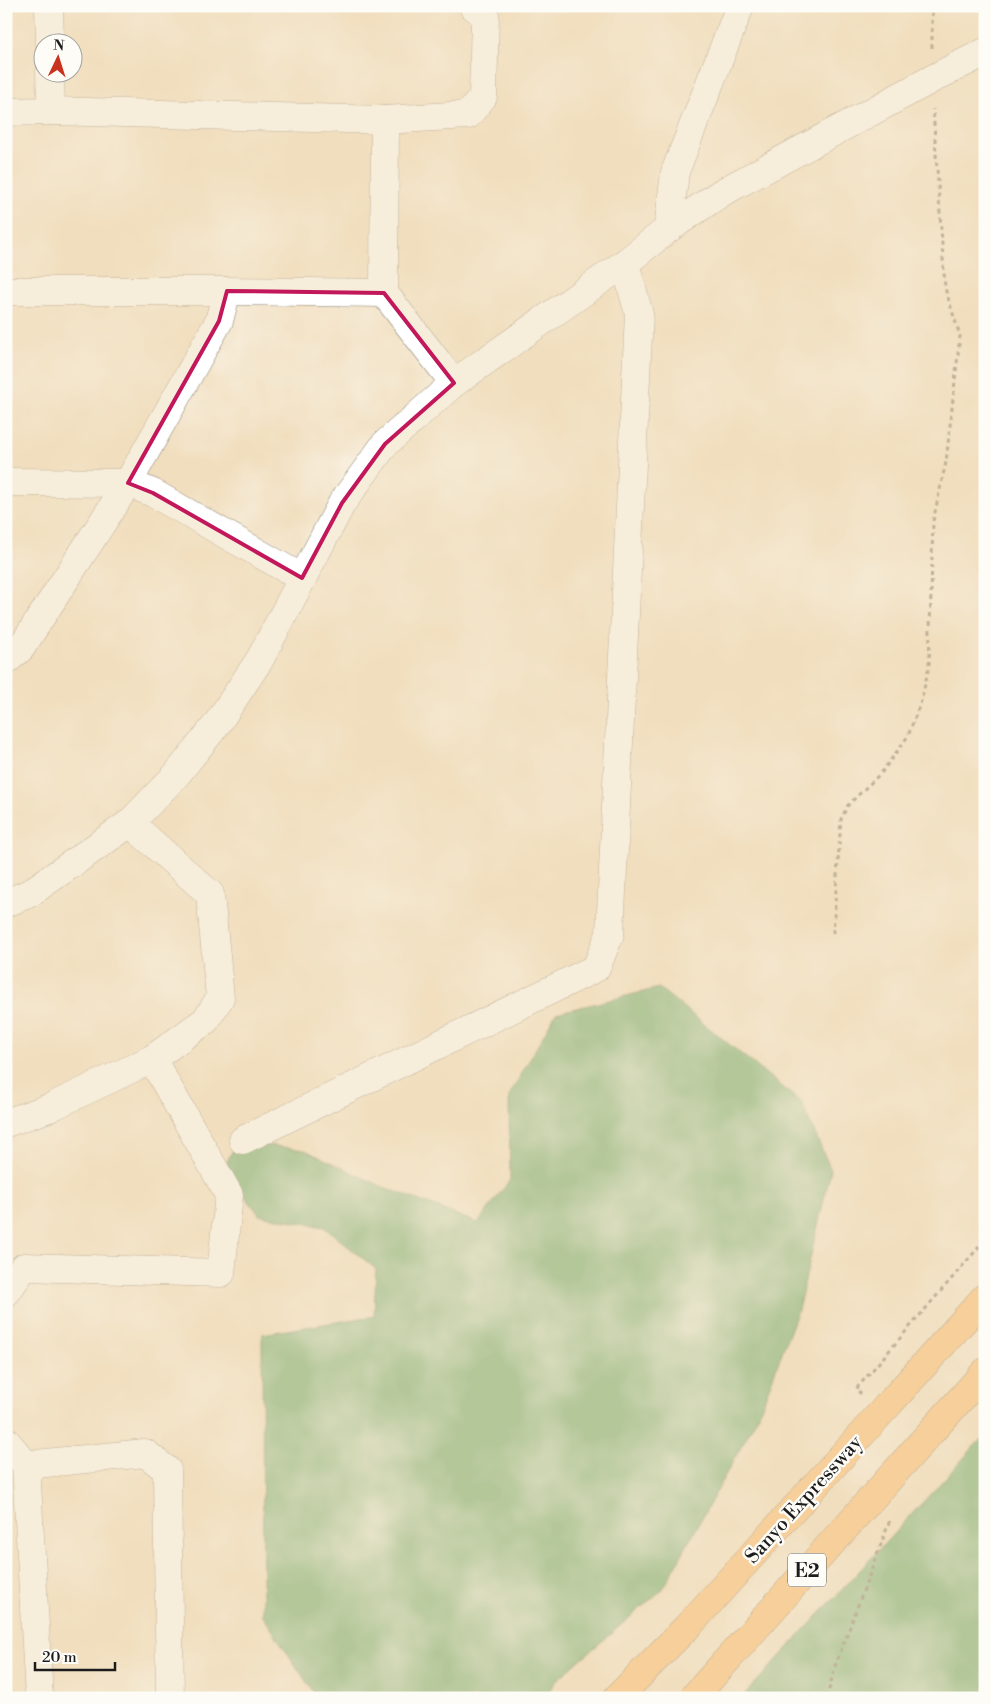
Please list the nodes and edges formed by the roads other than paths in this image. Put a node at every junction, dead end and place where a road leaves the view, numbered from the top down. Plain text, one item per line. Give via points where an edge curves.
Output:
1 (49, 6) edge
2 (473, 6) edge
3 (740, 6) edge
4 (50, 32) edge
5 (985, 52) edge
6 (50, 82) edge
7 (51, 111) junction
8 (6, 112) edge
9 (385, 120) junction
10 (668, 229) junction
11 (626, 262) junction
12 (6, 291) edge
13 (227, 291) junction
14 (384, 293) junction
15 (454, 384) junction
16 (6, 482) edge
17 (128, 483) junction
18 (302, 578) junction
19 (6, 661) edge
20 (130, 823) junction
21 (6, 903) edge
22 (152, 1059) junction
23 (6, 1123) edge
24 (243, 1140) dead end
25 (6, 1293) edge
26 (985, 1297) edge
27 (985, 1372) edge
28 (6, 1441) edge
29 (26, 1465) junction
30 (39, 1698) edge
31 (170, 1698) edge
32 (617, 1698) edge
33 (693, 1698) edge

1 - 4 street
2 - 9 street via 485,15 483,97 468,115
3 - 10 street via 675,172
5 - 10 street via 721,193
6 - 7 street
7 - 8 street
7 - 9 street
9 - 14 street
10 - 11 street
11 - 15 street
11 - 24 street via 638,323 610,934 596,968
12 - 13 street
13 - 14 street
13 - 17 street via 219,321
14 - 15 street
15 - 18 street via 385,444 342,503
16 - 17 street
17 - 18 street via 154,493
17 - 19 street via 21,648
18 - 20 street via 260,659 217,724 177,774
20 - 21 street via 30,893
20 - 22 street via 210,894 220,998 206,1020
22 - 23 street via 49,1108
22 - 25 street via 229,1195 221,1273 24,1267
26 - 32 highway, Sanyo Expressway / E2, bridge via 689,1625
27 - 33 highway, E2, bridge
28 - 29 street
29 - 30 street
29 - 31 street via 145,1454 167,1470

